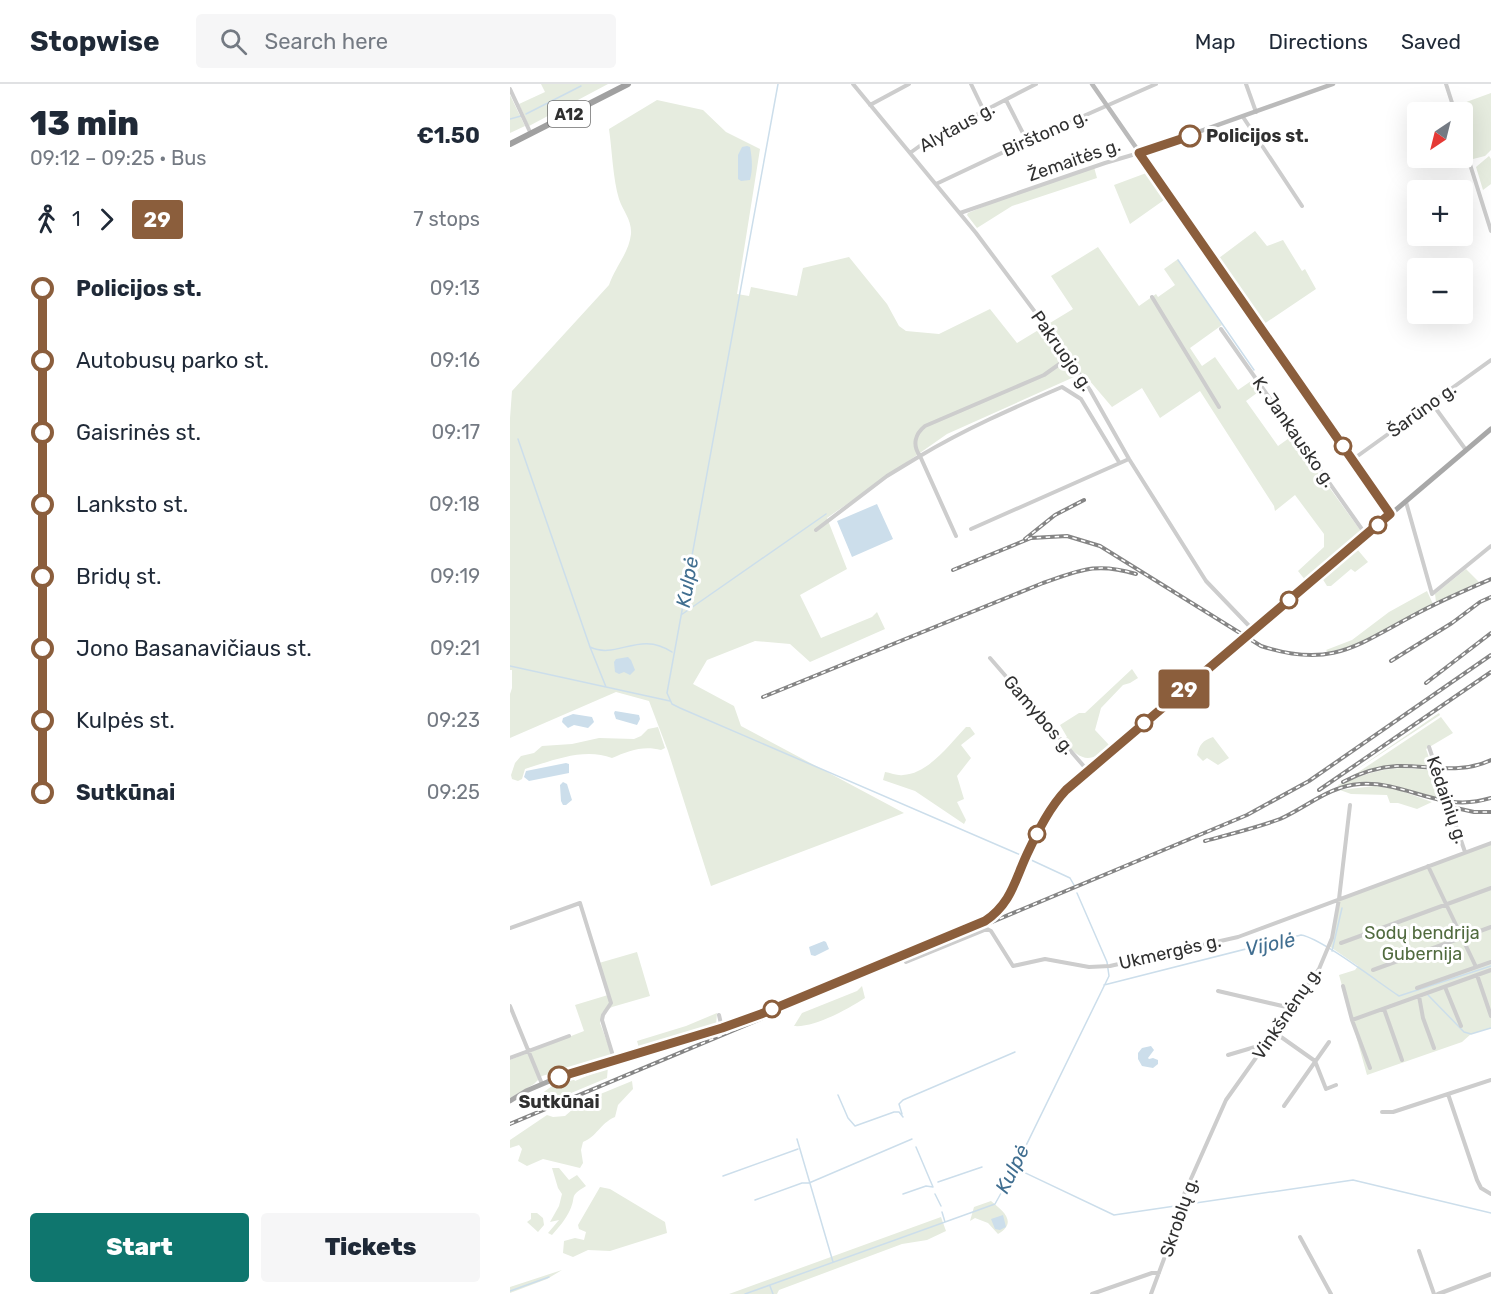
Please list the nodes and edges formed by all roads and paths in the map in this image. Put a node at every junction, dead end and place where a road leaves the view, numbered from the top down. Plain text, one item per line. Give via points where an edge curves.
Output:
1 (628, 84) edge
2 (853, 84) edge
3 (909, 84) edge
4 (971, 84) edge
5 (1036, 84) edge
6 (1092, 84) edge
7 (1156, 84) edge
8 (1246, 84) edge
9 (1333, 84) edge
10 (1446, 84) edge
11 (510, 89) edge
12 (1006, 100) junction
13 (1452, 102) edge
14 (870, 105) junction
15 (1107, 105) junction
16 (984, 111) junction
17 (1256, 112) junction
18 (1243, 117) junction
19 (531, 134) junction
20 (1027, 141) junction
21 (510, 144) edge
22 (910, 153) junction
23 (1139, 153) junction
24 (1471, 168) edge
25 (936, 184) junction
26 (1302, 206) dead end
27 (960, 213) junction
28 (1491, 231) edge
29 (1152, 297) dead end
30 (1221, 329) dead end
31 (1068, 358) junction
32 (1491, 360) edge
33 (1431, 402) junction
34 (1219, 407) dead end
35 (1491, 429) edge
36 (1467, 450) junction
37 (920, 456) junction
38 (1129, 459) junction
39 (1352, 460) junction
40 (1119, 462) junction
41 (1406, 501) junction
42 (1390, 514) junction
43 (971, 529) dead end
44 (816, 530) dead end
45 (1366, 535) junction
46 (956, 536) dead end
47 (1491, 546) edge
48 (1253, 630) junction
49 (990, 658) dead end
50 (1429, 747) dead end
51 (1088, 771) junction
52 (1350, 805) dead end
53 (1491, 843) edge
54 (1465, 852) junction
55 (1428, 866) junction
56 (1491, 888) edge
57 (1339, 899) junction
58 (1445, 905) junction
59 (1491, 927) edge
60 (510, 928) edge
61 (1462, 937) junction
62 (1341, 943) dead end
63 (906, 962) dead end
64 (1491, 962) edge
65 (1476, 967) junction
66 (1373, 970) dead end
67 (1491, 970) edge
68 (1477, 975) junction
69 (1343, 986) dead end
70 (1445, 987) junction
71 (1417, 988) dead end
72 (1218, 991) dead end
73 (1423, 995) junction
74 (510, 1006) edge
75 (1291, 1008) junction
76 (1384, 1009) junction
77 (719, 1015) dead end
78 (1491, 1016) edge
79 (1352, 1020) junction
80 (1461, 1026) dead end
81 (722, 1028) junction
82 (1274, 1032) junction
83 (569, 1036) dead end
84 (1329, 1042) dead end
85 (1266, 1044) junction
86 (1434, 1048) dead end
87 (530, 1051) junction
88 (1228, 1055) dead end
89 (510, 1058) edge
90 (614, 1059) junction
91 (1402, 1060) dead end
92 (1315, 1061) junction
93 (1370, 1068) dead end
94 (1491, 1080) edge
95 (542, 1084) junction
96 (1336, 1085) dead end
97 (1448, 1094) junction
98 (510, 1101) edge
99 (1284, 1106) dead end
100 (1382, 1112) dead end
101 (1209, 1140) joint
102 (1491, 1194) edge
103 (1300, 1237) dead end
104 (1419, 1251) dead end
105 (1159, 1273) junction
106 (1491, 1274) edge
107 (1092, 1294) edge
108 (1151, 1294) edge
109 (1331, 1294) edge
110 (1434, 1294) edge
111 (1438, 1294) edge

1 - 19 highway, A12
2 - 14 street, Pakruojo g.
3 - 14 street
4 - 16 street
5 - 12 street, Alytaus g.
6 - 15 main road
7 - 15 street, Birštono g.
8 - 17 street
9 - 17 main road, Žemaitės g.
10 - 13 street
11 - 19 street
12 - 16 street, Alytaus g.
12 - 20 street
14 - 22 street, Pakruojo g.
15 - 20 street, Birštono g.
15 - 23 main road
16 - 22 street, Alytaus g.
17 - 18 main road, Žemaitės g.
18 - 23 main road, Žemaitės g.
18 - 26 street
19 - 21 highway, A12
20 - 25 street, Birštono g.
22 - 25 street, Pakruojo g.
23 - 27 street, Žemaitės g.
23 - 39 main road
24 - 28 street
25 - 27 street, Pakruojo g.
27 - 31 street, Pakruojo g.
29 - 34 street
30 - 45 street, K. Jankausko g.
31 - 37 street via 1044,375 925,426 915,441
31 - 38 street, Pakruojo g.
32 - 33 street, Šarūno g.
33 - 36 street
33 - 39 street, Šarūno g.
35 - 36 main road
36 - 41 main road
37 - 40 street via 951,437 1062,387 1081,399
37 - 44 street
37 - 46 street
38 - 40 street
38 - 48 street, Pakruojo g. via 1206,581
39 - 42 main road
40 - 43 street
41 - 42 main road
41 - 47 street via 1432,594
42 - 45 main road
45 - 48 main road
48 - 51 main road
49 - 51 street, Gamybos g.
50 - 54 street, Kėdainių g.
51 - 81 main road via 1055,802 1009,897 996,914
52 - 57 street, Vinkšnėnų g.
53 - 54 street, Ukmergės g.
54 - 55 street, Ukmergės g.
55 - 57 street, Ukmergės g.
55 - 58 street
56 - 58 street
57 - 63 street, Ukmergės g. via 1238,937 1108,967 1045,959 1013,966 987,929
57 - 75 street, Vinkšnėnų g. via 1334,931 1319,969
58 - 61 street
58 - 62 street
59 - 61 street
60 - 90 street via 580,903 611,1003 602,1020
61 - 65 street
61 - 66 street
64 - 65 street
65 - 71 street
67 - 68 street
68 - 70 street
68 - 78 street
69 - 79 street
70 - 73 street
70 - 80 street
72 - 75 street
73 - 76 street
73 - 86 street via 1423,1018
74 - 87 street
75 - 82 street, Vinkšnėnų g.
76 - 79 street
76 - 91 street
77 - 81 street
79 - 93 street
81 - 90 main road
82 - 85 street, Vinkšnėnų g.
82 - 92 street
83 - 87 street
84 - 92 street
85 - 88 street
85 - 101 street, Vinkšnėnų g. via 1226,1100
87 - 89 street
87 - 95 street
90 - 95 main road
92 - 96 street via 1326,1089
92 - 99 street
94 - 97 street
95 - 98 main road
97 - 100 street
97 - 102 street via 1477,1180
101 - 105 street, Skroblų g. via 1182,1199
103 - 109 street
104 - 110 street
105 - 107 street
105 - 108 street, Skroblų g.
106 - 111 street

